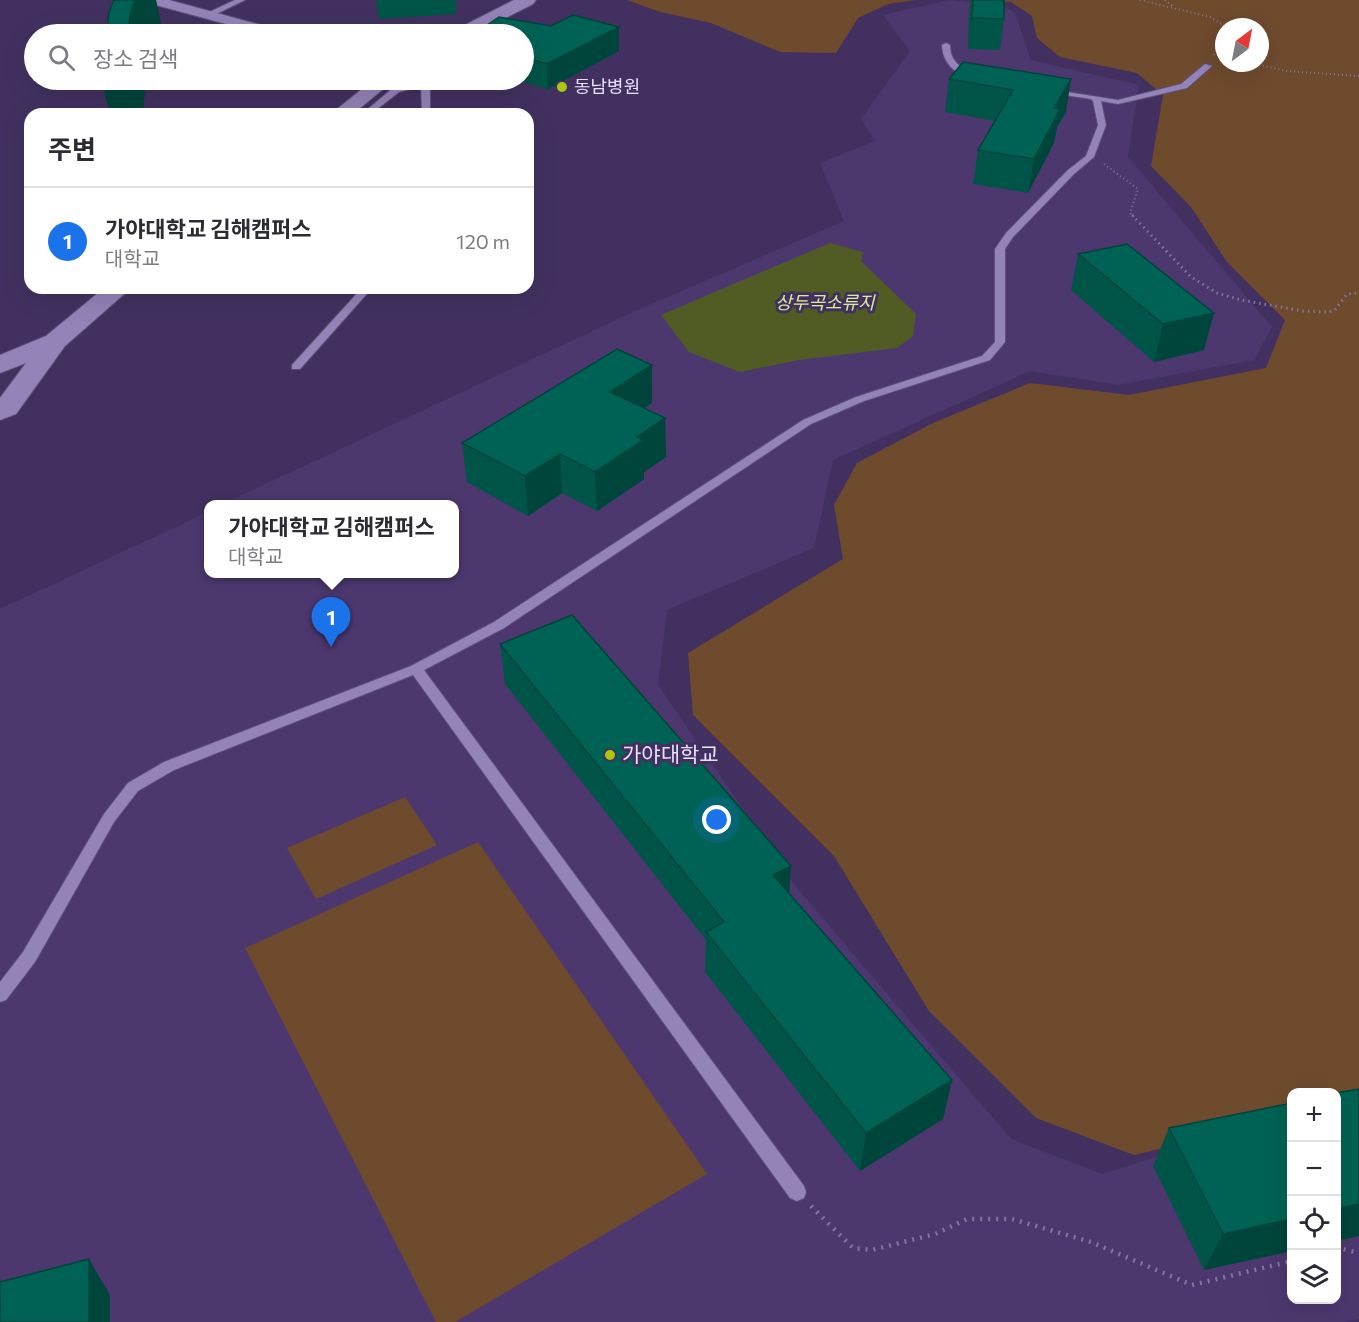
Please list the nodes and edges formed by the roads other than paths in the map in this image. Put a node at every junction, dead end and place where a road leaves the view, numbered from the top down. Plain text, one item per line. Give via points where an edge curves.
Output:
1 (153, 0) edge
2 (241, 0) edge
3 (527, 0) edge
4 (207, 15) junction
5 (241, 24) edge
6 (480, 24) edge
7 (946, 45) dead end
8 (1208, 66) dead end
9 (988, 80) edge
10 (371, 90) edge
11 (396, 90) edge
12 (425, 90) edge
13 (1043, 90) edge
14 (1093, 98) junction
15 (349, 108) edge
16 (374, 108) edge
17 (426, 108) edge
18 (112, 294) edge
19 (361, 294) edge
20 (55, 341) junction
21 (0, 365) edge
22 (296, 367) dead end
23 (0, 412) edge
24 (416, 669) junction
25 (0, 995) edge
26 (797, 1192) road end

1 - 4 street
2 - 4 lane
3 - 6 street
4 - 5 street
7 - 9 lane via 948,62
8 - 14 lane via 1184,86 1118,102
10 - 15 street
11 - 16 lane
12 - 17 lane
13 - 14 lane
14 - 24 lane via 1097,100 1102,125 1090,157 1009,235 1000,249 1000,342 986,357 860,399 807,422 499,625
18 - 20 street
19 - 22 lane
20 - 21 street
20 - 23 street
24 - 25 lane via 169,766 133,787 109,818 29,957
24 - 26 lane

